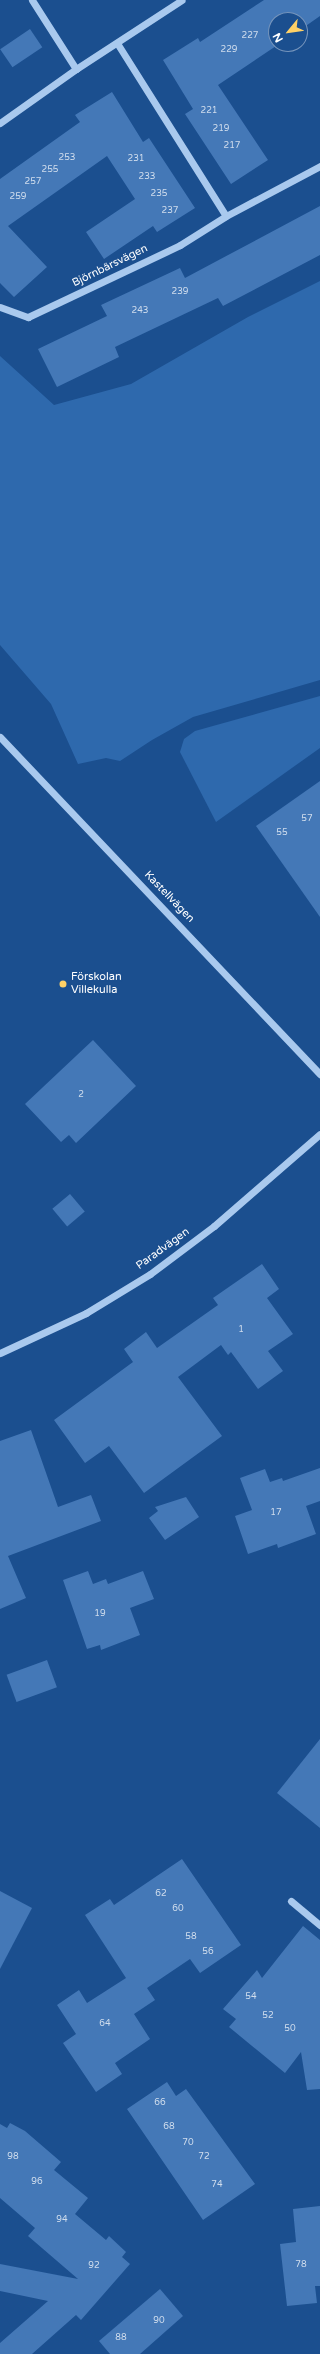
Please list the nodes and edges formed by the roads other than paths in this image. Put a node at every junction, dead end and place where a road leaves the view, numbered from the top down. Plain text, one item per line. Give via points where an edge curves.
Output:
1 (32, 0) edge
2 (182, 0) edge
3 (117, 43) junction
4 (76, 69) junction
5 (0, 123) edge
6 (320, 166) edge
7 (226, 216) junction
8 (0, 307) edge
9 (0, 737) edge
10 (320, 1074) edge
11 (320, 1134) edge
12 (0, 1353) edge
13 (291, 1901) dead end
14 (320, 1925) edge

1 - 4 street
2 - 3 street
3 - 4 street
3 - 7 street
4 - 5 street
6 - 7 street, Björnbärsvägen
7 - 8 street, Björnbärsvägen via 180,245 28,317
9 - 10 street, Kastellvägen
11 - 12 street, Paradvägen via 214,1226 150,1274 86,1313
13 - 14 street

